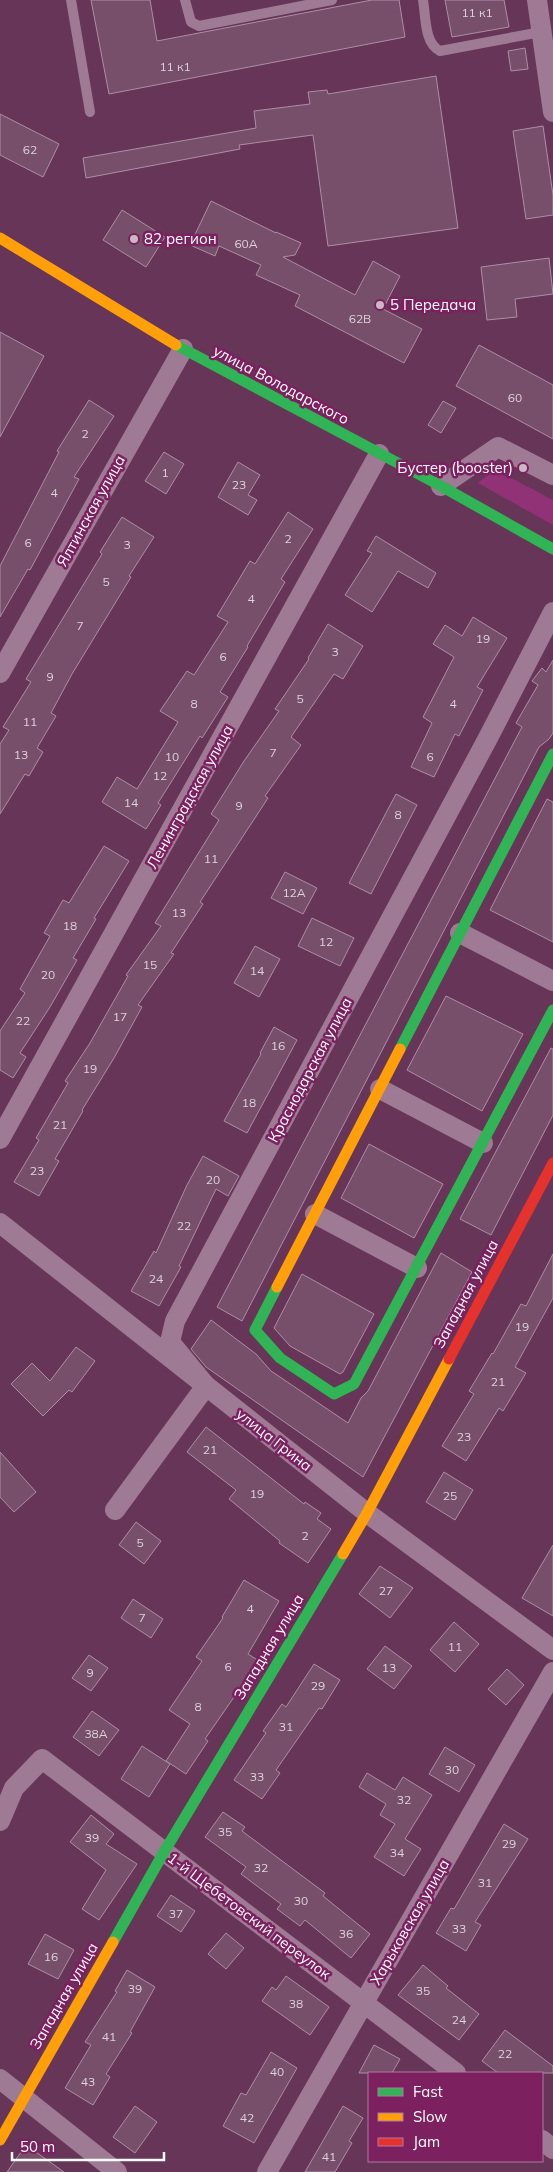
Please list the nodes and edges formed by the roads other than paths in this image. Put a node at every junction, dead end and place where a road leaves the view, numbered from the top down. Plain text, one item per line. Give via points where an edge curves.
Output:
1 (71, 0) edge
2 (185, 0) edge
3 (332, 0) edge
4 (423, 0) edge
5 (537, 0) edge
6 (541, 32) junction
7 (90, 112) dead end
8 (553, 112) edge
9 (0, 238) edge
10 (183, 349) junction
11 (379, 454) junction
12 (553, 475) edge
13 (441, 486) junction
14 (553, 549) edge
15 (553, 612) edge
16 (0, 672) edge
17 (553, 754) edge
18 (460, 933) junction
19 (553, 981) edge
20 (553, 1010) edge
21 (380, 1089) junction
22 (0, 1139) edge
23 (483, 1142) junction
24 (553, 1162) edge
25 (315, 1214) junction
26 (0, 1223) edge
27 (417, 1268) junction
28 (206, 1386) junction
29 (115, 1510) dead end
30 (367, 1513) junction
31 (553, 1650) edge
32 (553, 1672) edge
33 (0, 1821) edge
34 (164, 1852) junction
35 (364, 2002) junction
36 (455, 2072) edge
37 (0, 2079) edge
38 (23, 2097) junction
39 (0, 2140) edge
40 (543, 2141) edge
41 (553, 2149) edge
42 (117, 2172) edge
43 (266, 2172) edge

1 - 7 lane
2 - 3 lane via 191,22 199,26
4 - 6 lane via 430,41 440,51
5 - 6 street
6 - 8 street
9 - 10 street, улица Володарского
10 - 11 street, улица Володарского
10 - 16 street, Ялтинская улица
11 - 13 street, улица Володарского
11 - 22 street, Ленинградская улица
12 - 13 street via 498,447
13 - 14 street, улица Володарского
15 - 28 street, Краснодарская улица via 175,1321 170,1342
17 - 18 street
18 - 19 street
18 - 21 street
20 - 23 street
21 - 23 street
21 - 25 street
23 - 27 street
24 - 30 street, Западная улица
25 - 27 street
25 - 27 street via 255,1330 280,1358 334,1394 354,1384
26 - 28 street, улица Грина
28 - 29 street
28 - 30 street, улица Грина
30 - 31 street, улица Грина
30 - 34 street, Западная улица
32 - 35 street, Харьковская улица
33 - 34 street, 1-й Щебетовский переулок via 14,1788 42,1759
34 - 35 street, 1-й Щебетовский переулок
34 - 38 street, Западная улица
35 - 36 street, 1-й Щебетовский переулок
35 - 43 street, Харьковская улица
37 - 38 street
38 - 39 street, Западная улица
38 - 42 street
40 - 41 street

